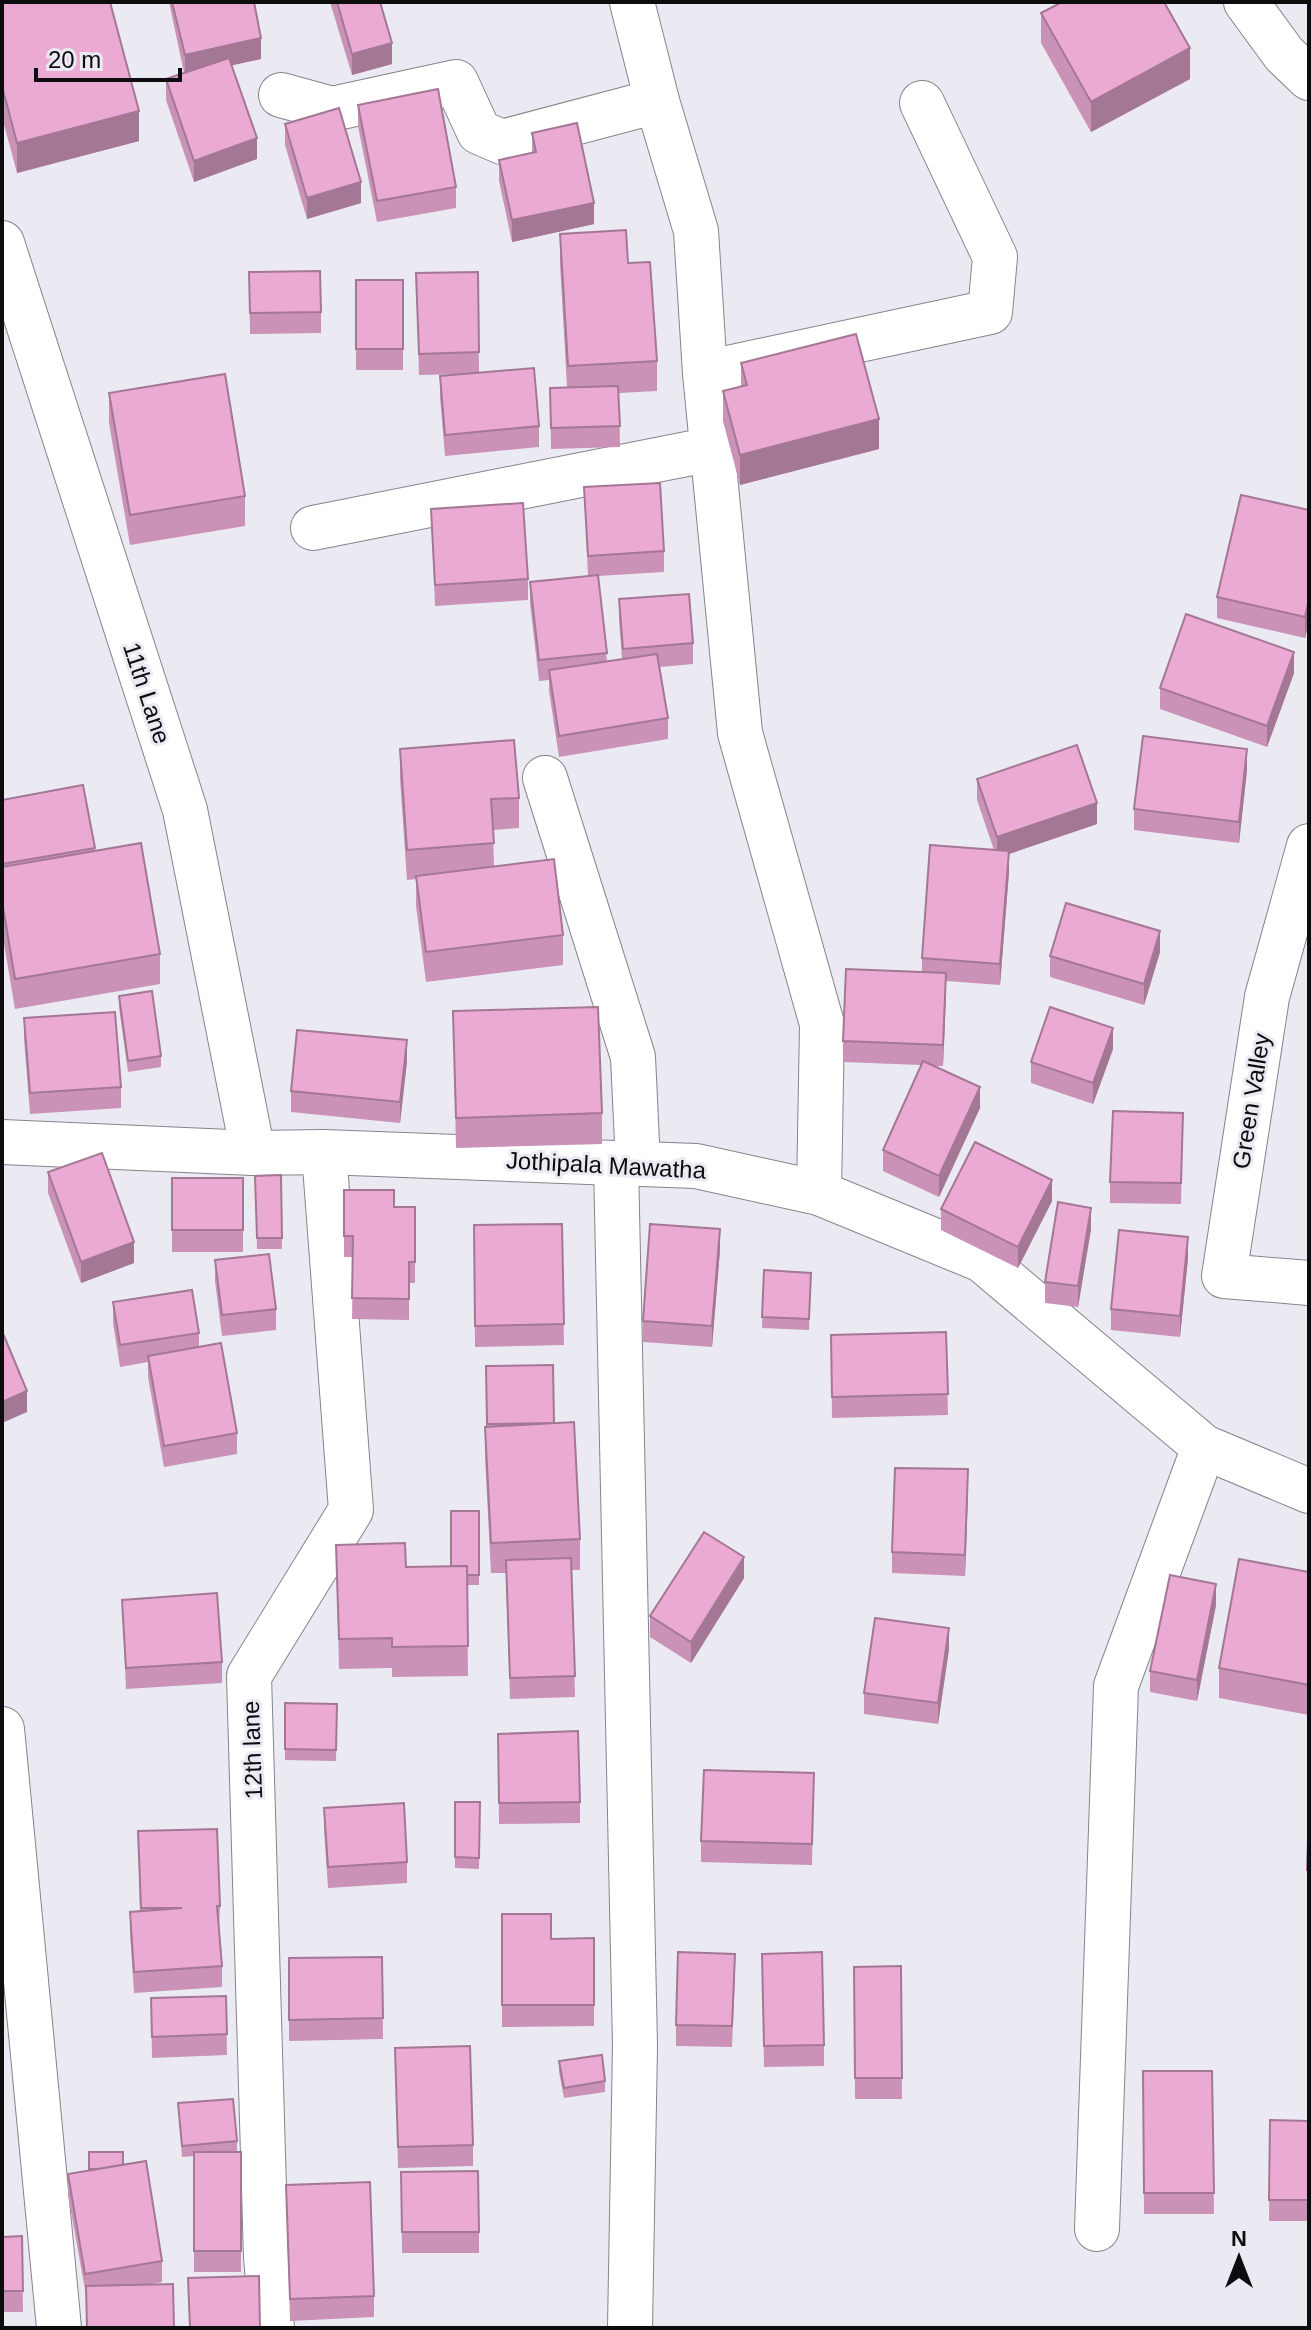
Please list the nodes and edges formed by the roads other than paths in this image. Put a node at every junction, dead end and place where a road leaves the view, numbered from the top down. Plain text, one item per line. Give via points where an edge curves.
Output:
1 (632, 2) edge
2 (1246, 2) edge
3 (1309, 78) edge
4 (281, 95) dead end
5 (657, 101) junction
6 (922, 103) dead end
7 (2, 243) edge
8 (705, 373) junction
9 (712, 449) junction
10 (313, 528) dead end
11 (545, 778) dead end
12 (1309, 846) edge
13 (2, 1142) edge
14 (324, 1152) junction
15 (253, 1153) junction
16 (627, 1164) junction
17 (819, 1193) junction
18 (1309, 1283) edge
19 (1204, 1447) junction
20 (1309, 1491) edge
21 (2, 1729) edge
22 (1097, 2229) dead end
23 (59, 2328) edge
24 (272, 2328) edge
25 (630, 2328) edge

1 - 5 street
2 - 3 street
4 - 5 street via 332,109 456,82 479,132 502,142
5 - 8 street via 696,231
6 - 8 street via 995,257 990,312
7 - 15 street, 11th Lane via 185,810
8 - 9 street
9 - 10 street
9 - 17 street via 740,733 822,1024
11 - 16 street via 633,1057
12 - 18 street, Green Valley via 1267,997 1224,1276
13 - 15 street, Jothipala Mawatha
14 - 15 street, Jothipala Mawatha
14 - 16 street, Jothipala Mawatha
14 - 24 street, 12th lane via 351,1510 249,1676
16 - 17 street, Jothipala Mawatha via 696,1166
16 - 25 street via 635,2046
17 - 19 street, Jothipala Mawatha via 982,1260
19 - 20 street, Jothipala Mawatha
19 - 22 street via 1116,1686
21 - 23 street

